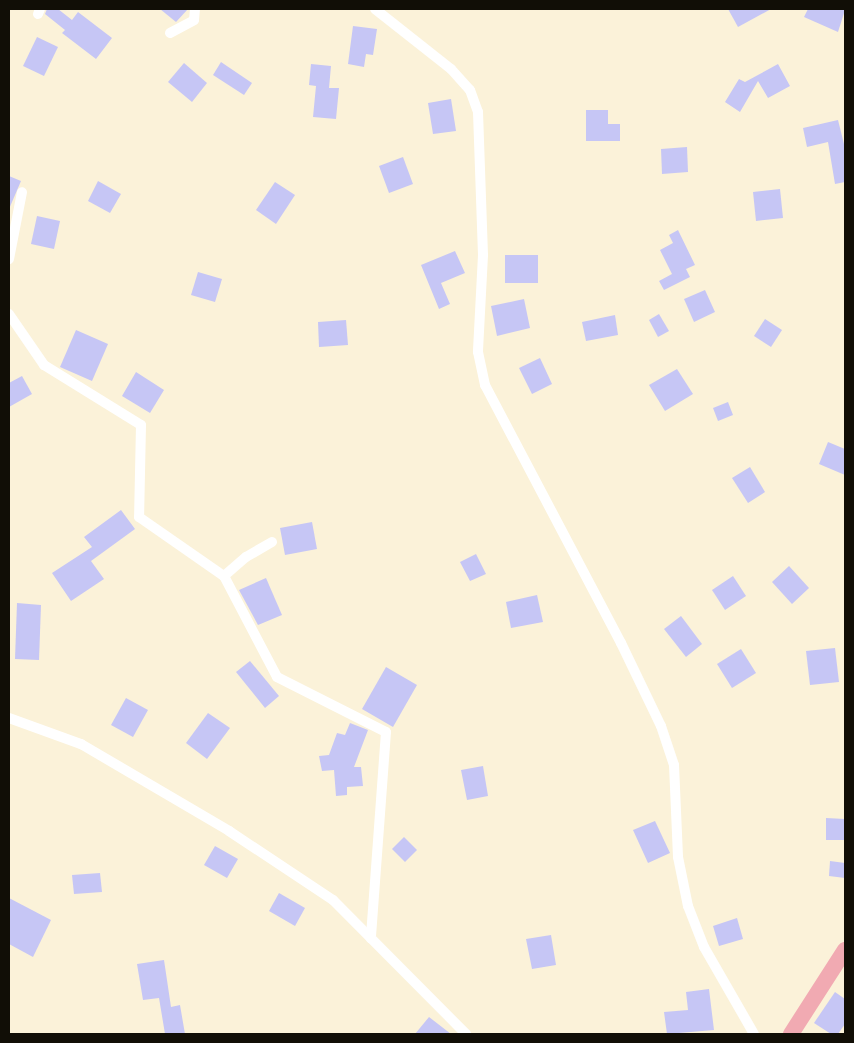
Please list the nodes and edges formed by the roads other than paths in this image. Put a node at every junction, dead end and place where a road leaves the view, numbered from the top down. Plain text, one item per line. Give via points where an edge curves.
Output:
1 (195, 9) edge
2 (375, 9) edge
3 (170, 33) dead end
4 (22, 192) dead end
5 (9, 259) edge
6 (9, 314) edge
7 (272, 542) dead end
8 (224, 576) junction
9 (9, 718) edge
10 (371, 938) junction
11 (845, 950) edge
12 (466, 1034) edge
13 (754, 1034) edge
14 (791, 1034) edge

1 - 3 street via 194,20
2 - 13 street via 450,69 470,90 478,112 483,255 478,352 485,385 621,643 661,726 674,765 678,857 688,906 704,947
4 - 5 street
6 - 8 street via 44,365 141,425 140,517
7 - 8 street via 246,557
8 - 10 street via 277,677 386,732
9 - 10 street via 81,744 229,831 333,900
10 - 12 street
11 - 14 main road

